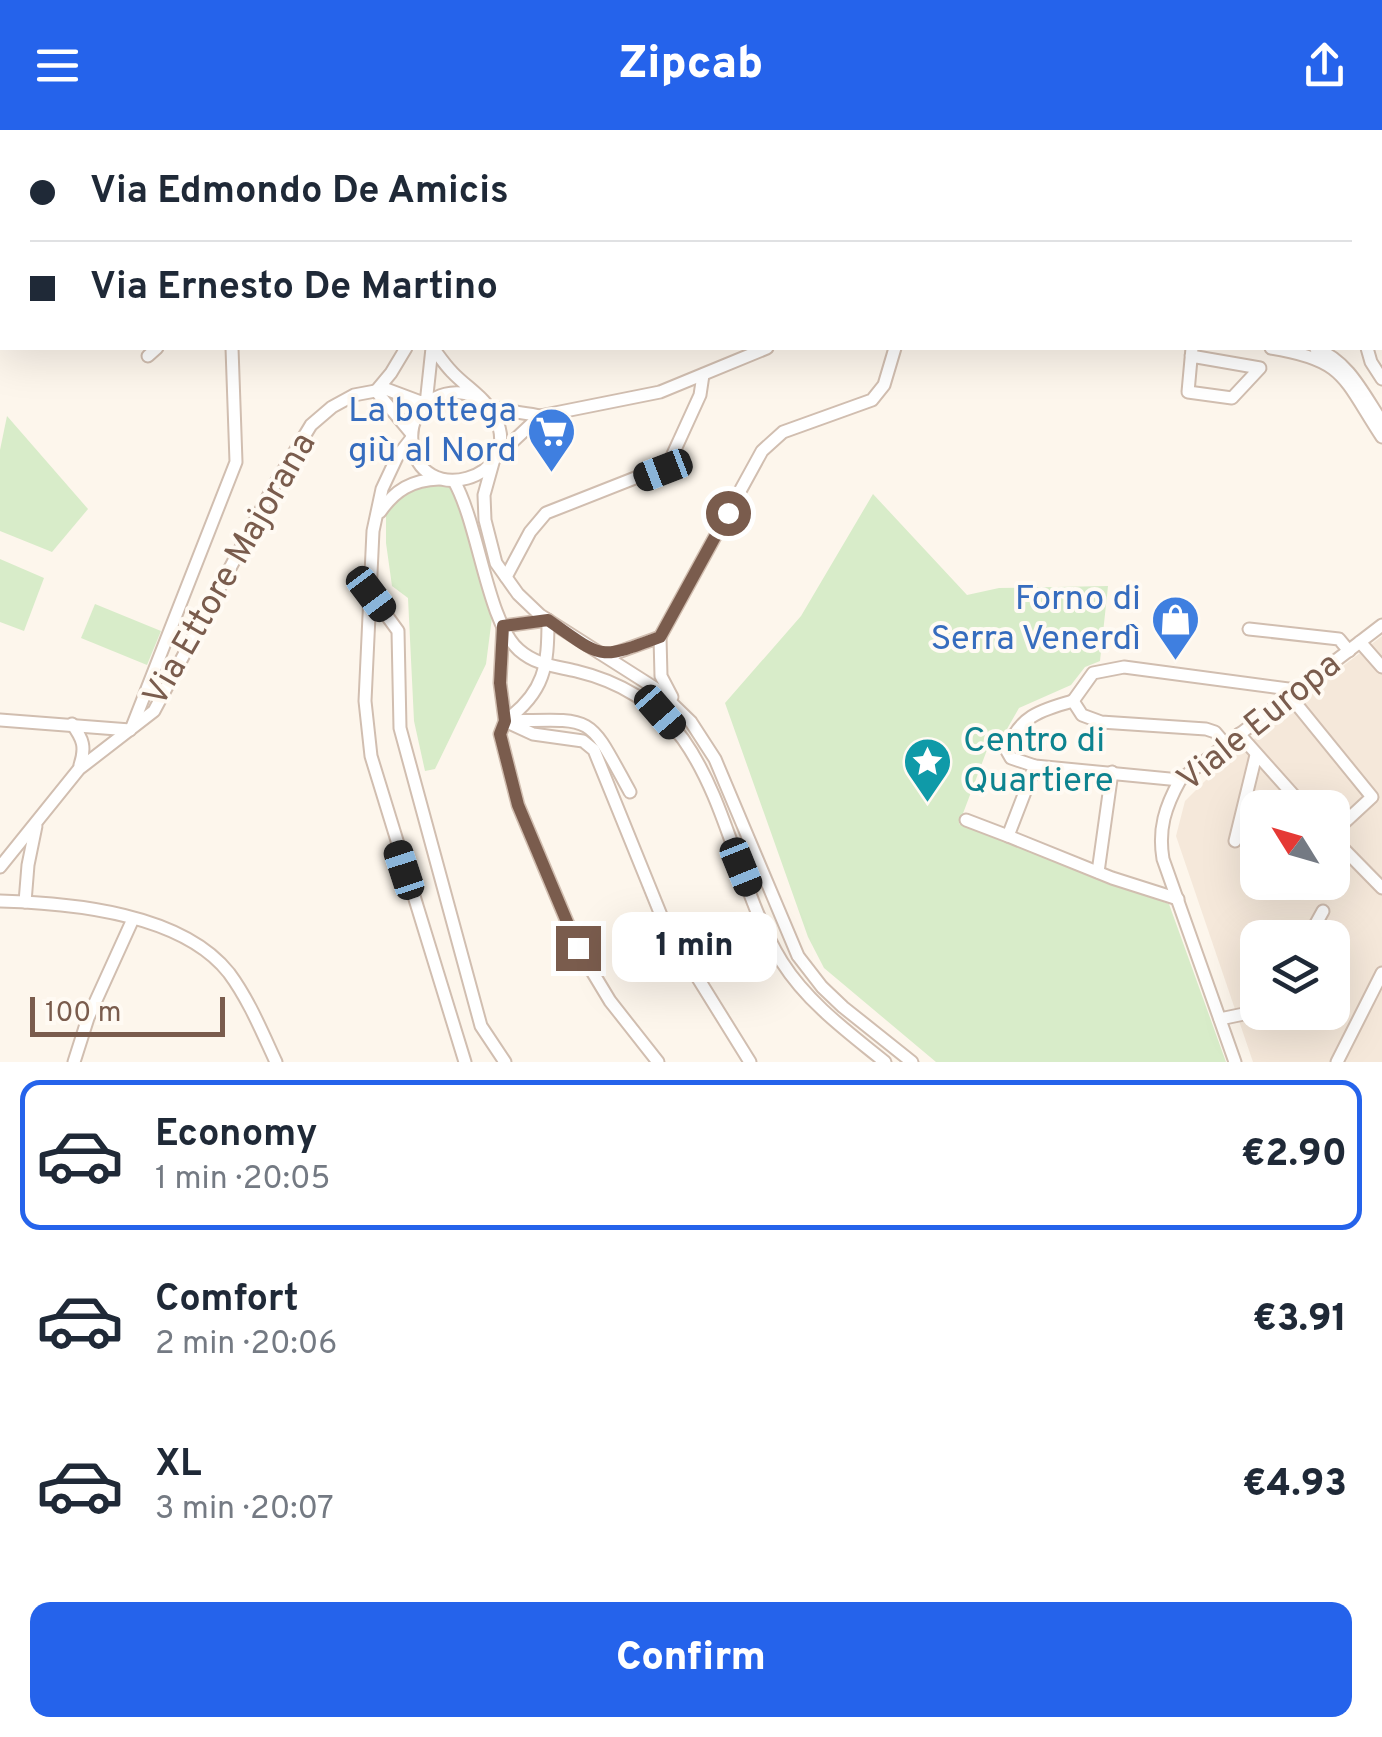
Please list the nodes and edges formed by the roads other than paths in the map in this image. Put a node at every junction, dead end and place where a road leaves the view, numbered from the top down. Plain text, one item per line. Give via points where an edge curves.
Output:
1 (232, 350) edge
2 (405, 350) edge
3 (433, 350) edge
4 (435, 350) edge
5 (762, 350) edge
6 (895, 350) edge
7 (1282, 350) edge
8 (1315, 350) edge
9 (1368, 350) edge
10 (1192, 352) edge
11 (702, 374) junction
12 (1382, 379) edge
13 (376, 391) junction
14 (426, 404) junction
15 (487, 405) junction
16 (540, 416) junction
17 (1382, 422) edge
18 (412, 436) junction
19 (1382, 438) edge
20 (494, 459) junction
21 (440, 478) junction
22 (454, 481) junction
23 (375, 520) junction
24 (506, 577) junction
25 (371, 594) junction
26 (548, 620) junction
27 (1382, 625) edge
28 (503, 626) junction
29 (1249, 628) dead end
30 (660, 637) junction
31 (1360, 642) junction
32 (1348, 651) junction
33 (594, 652) junction
34 (548, 665) junction
35 (1382, 667) edge
36 (1293, 692) junction
37 (1073, 701) junction
38 (676, 705) junction
39 (0, 720) edge
40 (505, 721) junction
41 (72, 724) junction
42 (131, 730) junction
43 (1240, 734) junction
44 (1226, 745) junction
45 (1256, 756) junction
46 (1036, 766) junction
47 (79, 769) junction
48 (1112, 772) junction
49 (1180, 780) junction
50 (1288, 790) edge
51 (630, 792) dead end
52 (1350, 818) edge
53 (966, 820) dead end
54 (38, 822) junction
55 (1008, 836) junction
56 (1234, 840) dead end
57 (1350, 854) edge
58 (0, 867) edge
59 (1098, 872) junction
60 (1382, 888) edge
61 (1178, 899) junction
62 (0, 901) edge
63 (26, 902) junction
64 (1322, 912) dead end
65 (134, 919) junction
66 (1318, 920) edge
67 (1382, 974) edge
68 (1240, 1015) edge
69 (1220, 1019) junction
70 (74, 1062) edge
71 (276, 1062) edge
72 (465, 1062) edge
73 (504, 1062) edge
74 (658, 1062) edge
75 (750, 1062) edge
76 (886, 1062) edge
77 (912, 1062) edge
78 (1235, 1062) edge
79 (1337, 1062) edge

1 - 42 street, Via Ettore Majorana via 236,462
2 - 13 street
3 - 14 street
4 - 15 street
5 - 11 street
6 - 30 street via 872,400 783,432 762,450
7 - 19 street via 1315,356 1339,372
8 - 17 street via 1344,366
9 - 12 street
10 - 10 street via 1188,392 1232,398 1260,368
11 - 16 street via 660,392
11 - 24 street via 700,395 668,465 546,513
13 - 14 street
13 - 18 street
13 - 42 street, Via Ettore Majorana via 354,395 311,425 162,698
14 - 15 street via 464,393
14 - 18 street
15 - 16 street
15 - 20 street via 500,431
16 - 20 street
18 - 21 street via 420,463
18 - 23 street via 382,489
20 - 22 street via 476,477
20 - 24 street via 485,520
21 - 22 street
21 - 23 street via 401,488
22 - 28 street
23 - 25 street
24 - 26 street
25 - 72 street via 371,756
25 - 73 street via 398,631 400,728 481,1026
26 - 28 street
26 - 33 street
26 - 34 street
27 - 31 street, Viale Europa
28 - 34 street via 516,648
28 - 40 street
29 - 32 street via 1339,638
30 - 33 street via 610,655
30 - 38 street via 661,676
31 - 32 street, Viale Europa
31 - 35 street
32 - 36 street, Viale Europa
33 - 38 street
34 - 40 street
34 - 76 street via 638,696 679,734 700,768 781,961 808,996
36 - 37 street via 1124,667 1094,672
36 - 43 street, Viale Europa
36 - 52 street via 1372,797
37 - 44 street via 1082,715 1101,722 1206,730
37 - 46 street via 1025,718 1014,731 1011,758
38 - 77 street via 715,759 798,956 843,1007
39 - 41 street
40 - 51 street via 570,718 587,726
40 - 74 street via 500,734 518,805 578,948
40 - 75 street via 533,734 584,741 594,750 666,925
41 - 42 street
41 - 47 street via 83,739
42 - 47 street
43 - 44 street, Viale Europa
43 - 45 street
44 - 49 street, Viale Europa
45 - 50 street
45 - 56 street
46 - 48 street
46 - 55 street
47 - 54 street
48 - 49 street
48 - 59 street
49 - 61 street, Viale Europa via 1165,806 1160,839
53 - 55 street
54 - 58 street
54 - 63 street
55 - 59 street
57 - 60 street
59 - 61 street
61 - 69 street, Viale Europa
62 - 63 street
63 - 65 street
64 - 66 street
65 - 70 street
65 - 71 street via 184,935 218,960
67 - 79 street
68 - 69 street
69 - 78 street, Viale Europa

